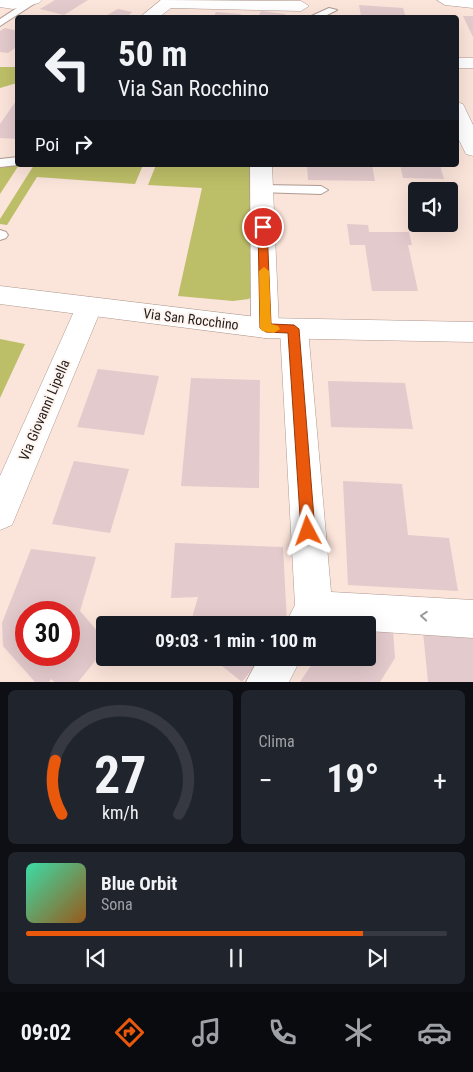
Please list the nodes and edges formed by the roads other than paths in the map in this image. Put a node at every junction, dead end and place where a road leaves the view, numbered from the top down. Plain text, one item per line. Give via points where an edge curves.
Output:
1 (445, 0) edge
2 (33, 1) edge
3 (0, 2) edge
4 (473, 3) edge
5 (305, 10) edge
6 (332, 10) dead end
7 (151, 15) edge
8 (0, 23) edge
9 (459, 63) edge
10 (473, 63) edge
11 (459, 115) edge
12 (473, 150) edge
13 (15, 161) edge
14 (0, 163) edge
15 (261, 167) edge
16 (262, 190) junction
17 (321, 190) dead end
18 (0, 295) edge
19 (89, 307) junction
20 (280, 329) junction
21 (473, 332) edge
22 (3, 497) edge
23 (309, 616) edge
24 (376, 618) edge
25 (473, 619) edge
26 (277, 666) edge
27 (266, 682) edge

1 - 4 street
2 - 3 street
2 - 8 lane
5 - 6 lane
5 - 7 street via 167,3
9 - 10 street
11 - 12 street
13 - 14 lane
15 - 16 street
16 - 17 lane
16 - 20 street
18 - 19 street, Via San Rocchino
19 - 20 street, Via San Rocchino
19 - 22 street, Via Giovanni Lipella
20 - 21 street, Via San Rocchino
20 - 23 street
25 -> 24 street
26 - 27 street

